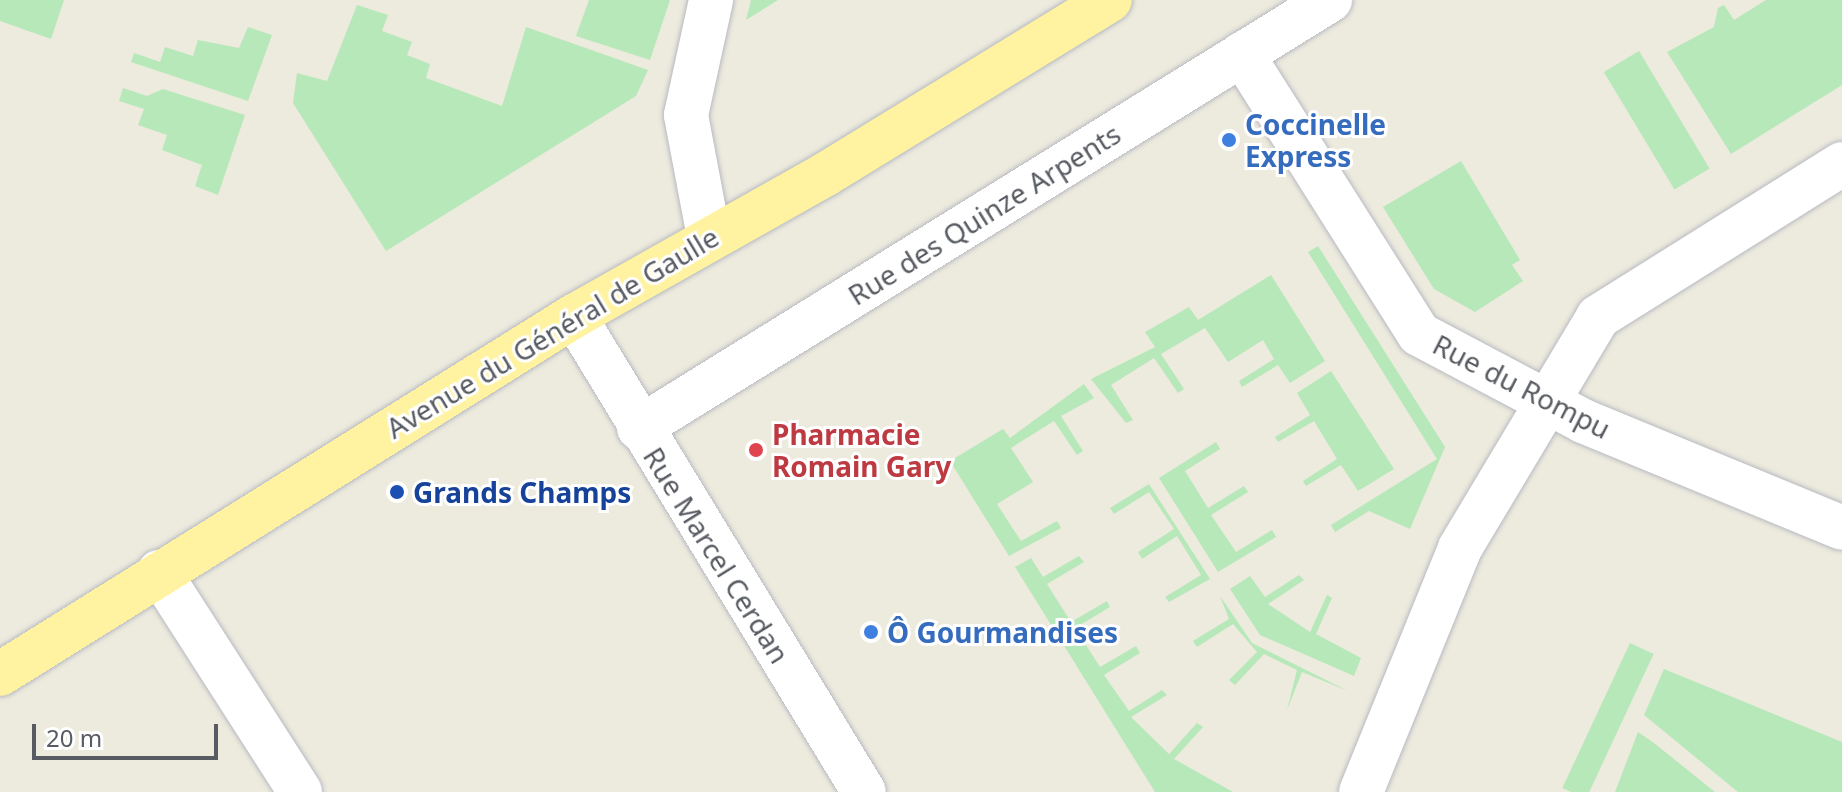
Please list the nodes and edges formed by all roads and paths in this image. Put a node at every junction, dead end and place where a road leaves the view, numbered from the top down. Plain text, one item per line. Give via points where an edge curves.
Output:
1 (711, 0) edge
2 (1110, 0) edge
3 (1330, 0) edge
4 (1242, 54) junction
5 (1842, 164) edge
6 (709, 237) junction
7 (574, 316) junction
8 (1543, 403) junction
9 (639, 428) junction
10 (1842, 528) edge
11 (159, 572) junction
12 (0, 674) edge
13 (300, 792) edge
14 (864, 792) edge
15 (1361, 792) edge

1 - 6 street via 686,115
2 - 6 main road, Avenue du Général de Gaulle via 826,174
3 - 4 street, Rue des Quinze Arpents
4 - 8 street, Rue du Rompu via 1419,334
4 - 9 street, Rue des Quinze Arpents
5 - 8 street via 1612,306
6 - 7 main road, Avenue du Général de Gaulle
7 - 9 street, Rue Marcel Cerdan
7 - 11 main road, Avenue du Général de Gaulle
8 - 10 street, Rue du Rompu
8 - 15 street via 1460,548
9 - 14 street, Rue Marcel Cerdan
11 - 12 main road, Avenue du Général de Gaulle
11 - 13 street

